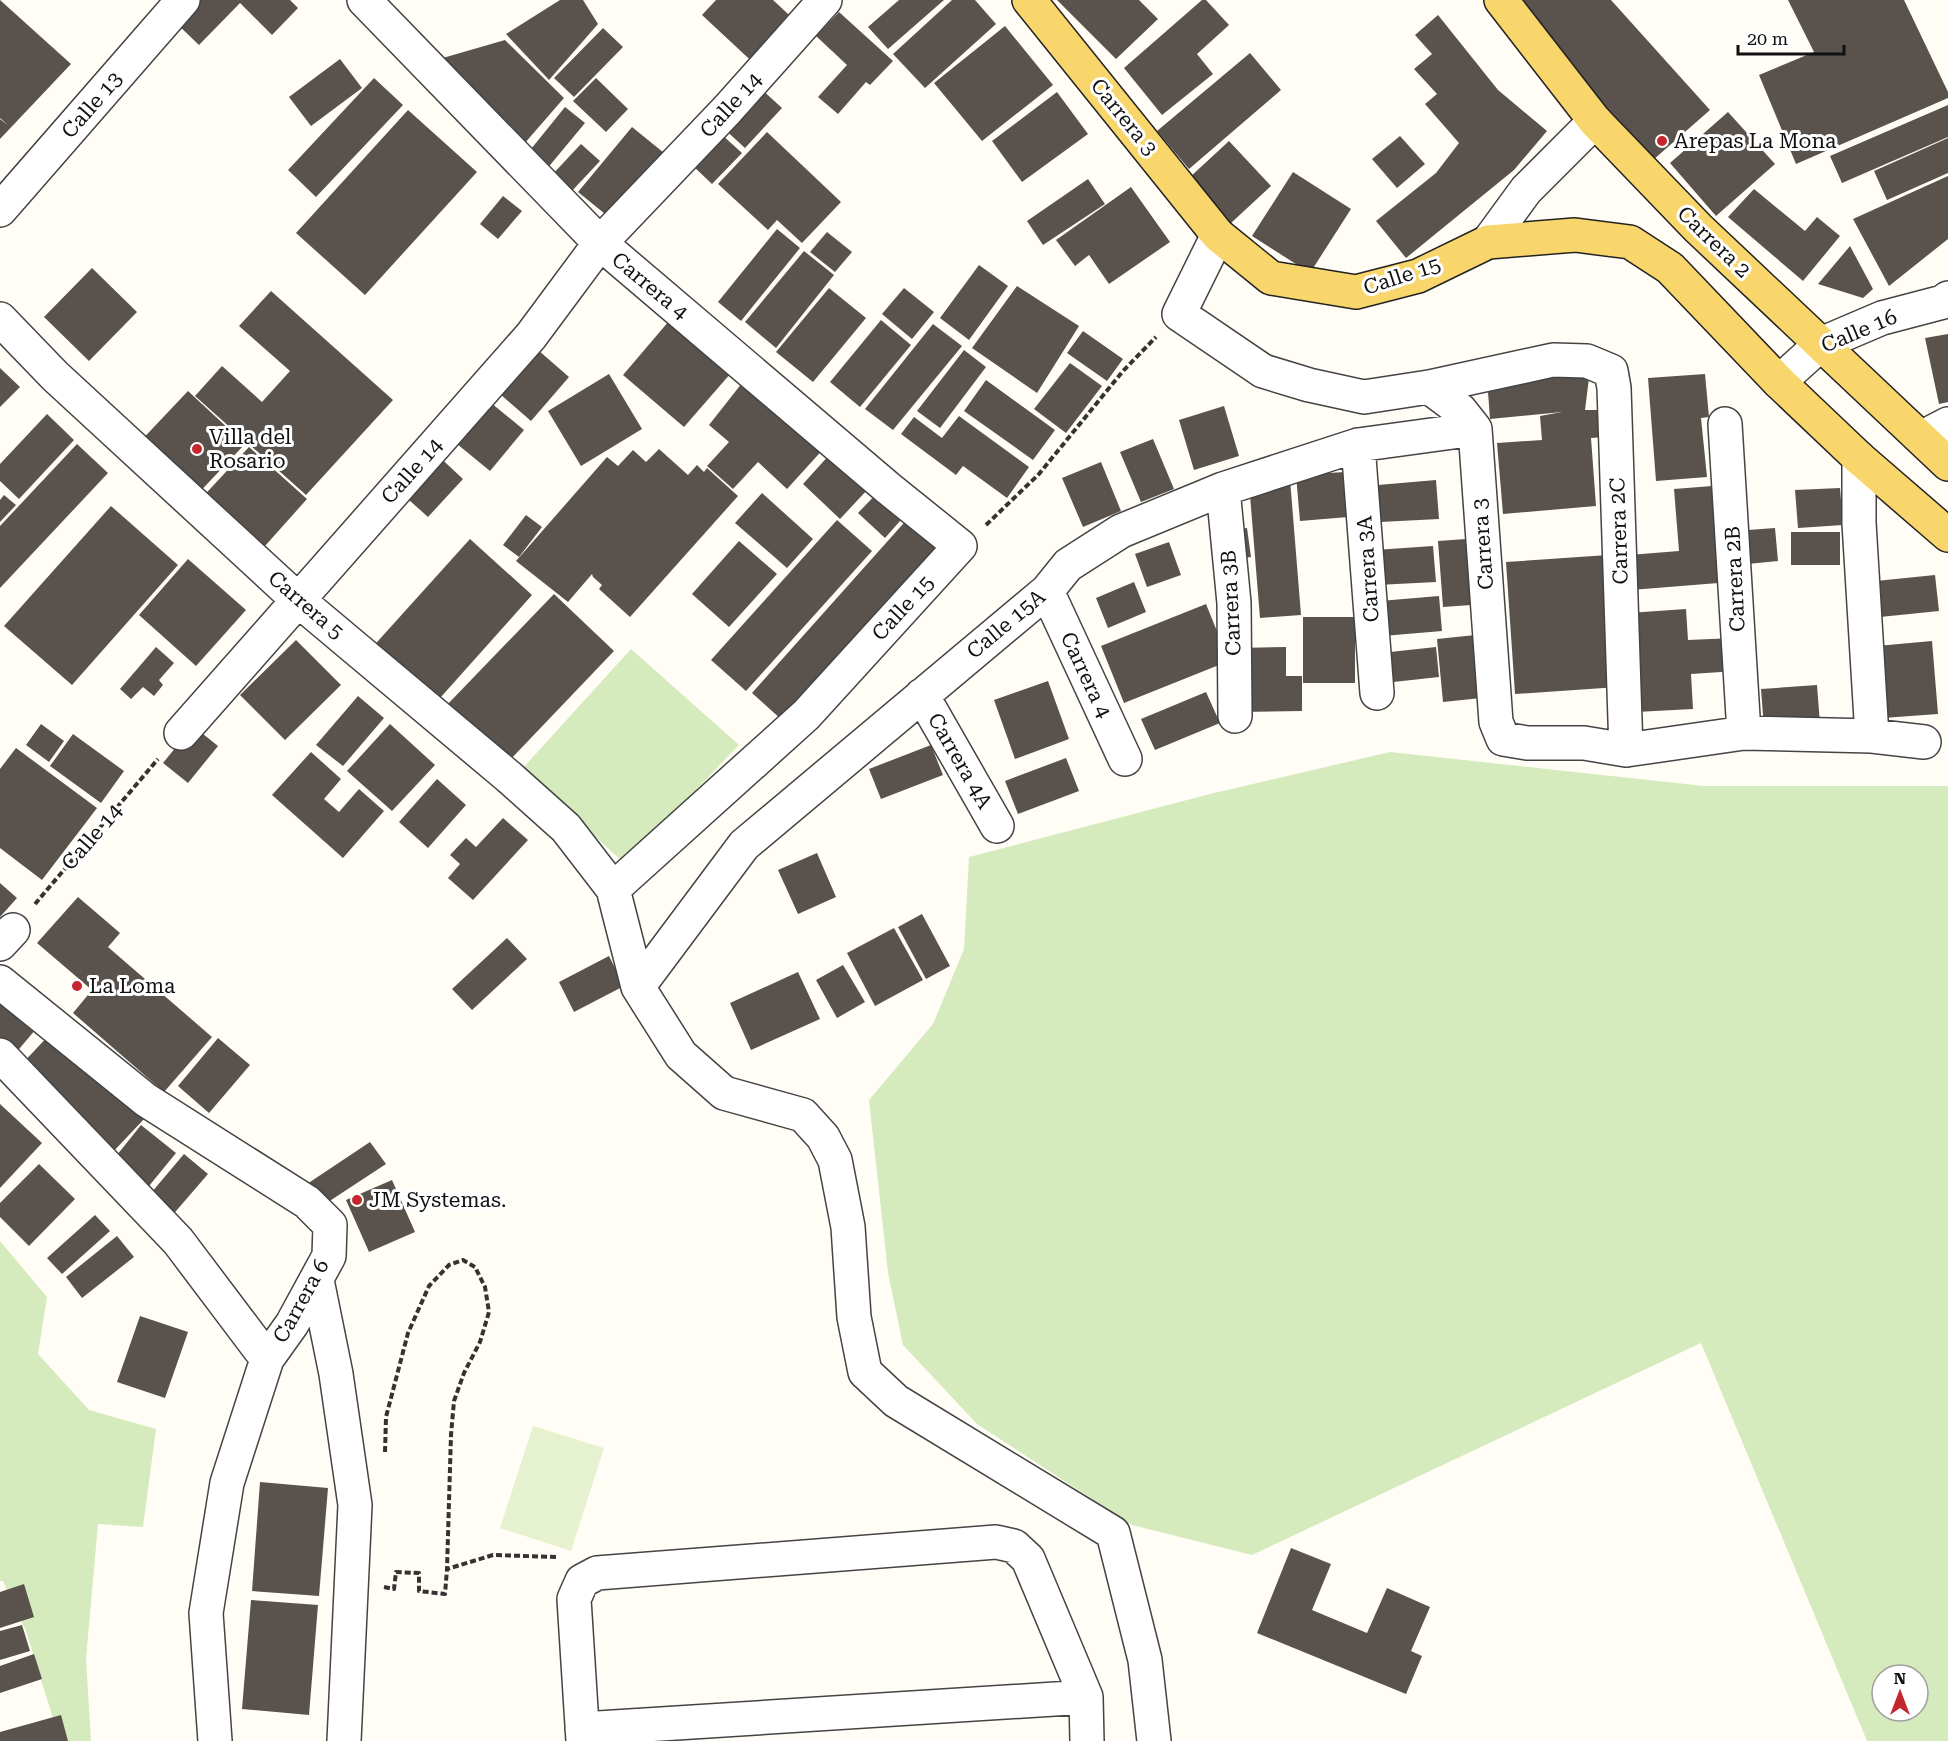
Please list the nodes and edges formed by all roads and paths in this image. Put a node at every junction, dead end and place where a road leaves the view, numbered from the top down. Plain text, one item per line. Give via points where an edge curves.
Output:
1 (183, 0) edge
2 (364, 0) edge
3 (825, 0) edge
4 (1029, 0) edge
5 (1501, 0) edge
6 (1595, 121) junction
7 (0, 210) edge
8 (1218, 235) junction
9 (1488, 242) junction
10 (600, 243) junction
11 (1948, 298) edge
12 (1179, 314) junction
13 (0, 319) edge
14 (1821, 344) junction
15 (1779, 382) junction
16 (1429, 387) junction
17 (1725, 424) dead end
18 (1475, 429) junction
19 (1934, 431) edge
20 (1358, 445) junction
21 (1859, 458) junction
22 (1948, 464) edge
23 (1223, 489) junction
24 (1948, 535) edge
25 (960, 546) junction
26 (1047, 591) junction
27 (298, 600) junction
28 (1377, 693) dead end
29 (922, 695) junction
30 (1235, 716) dead end
31 (180, 733) joint
32 (1744, 733) junction
33 (1872, 736) junction
34 (1924, 742) dead end
35 (1626, 750) junction
36 (1125, 759) dead end
37 (997, 826) dead end
38 (613, 889) junction
39 (6, 937) edge
40 (0, 982) edge
41 (638, 987) junction
42 (0, 1055) edge
43 (317, 1280) junction
44 (267, 1359) junction
45 (386, 1461) dead end
46 (564, 1557) dead end
47 (447, 1569) junction
48 (351, 1582) junction
49 (1086, 1697) junction
50 (583, 1735) edge
51 (215, 1741) edge
52 (344, 1741) edge
53 (1087, 1741) edge
54 (1154, 1741) edge

1 - 7 street, Calle 13
2 - 10 street, Carrera 4
3 - 10 street, Calle 14 via 728,110
4 - 8 main road, Carrera 3
5 - 6 main road, Carrera 2
6 - 9 street, Calle 15 via 1526,190
6 - 14 main road, Carrera 2 via 1698,228
8 - 9 main road, Calle 15 via 1271,278 1356,292 1418,276
8 - 12 street
9 - 15 main road via 1575,235 1630,242 1670,268
10 - 25 street, Carrera 4
10 - 27 street, Calle 14 via 531,336
11 - 14 street, Calle 16 via 1882,318
12 - 16 street via 1263,371 1297,382 1364,397
12 - 25 path via 1123,371 1039,474 998,516
13 - 27 street, Carrera 5 via 55,376
14 - 15 street, Calle 16
14 - 19 main road, Carrera 2
15 - 21 main road
16 - 18 street via 1460,410
16 - 35 street, Carrera 2C via 1553,360 1587,361 1611,371
17 - 32 street, Carrera 2B
18 - 20 street, Calle 15A
18 - 35 street, Carrera 3 via 1496,722 1503,739 1584,743
19 - 22 main road, Carrera 2
20 - 23 street, Calle 15A
20 - 28 street, Carrera 3A
21 - 24 main road
21 - 33 street via 1859,523
23 - 26 street, Calle 15A via 1121,531 1068,565
23 - 30 street, Carrera 3B via 1234,603
25 - 38 street, Calle 15 via 806,715
26 - 29 street, Calle 15A
26 - 36 street, Carrera 4
27 - 31 street, Calle 14
27 - 38 street, Carrera 5 via 566,828
29 - 37 street, Carrera 4A
29 - 41 street, Calle 15A via 744,845
31 - 39 path, Calle 14
32 - 33 street
32 - 35 street
33 - 34 street
38 - 41 street
40 - 43 street, Carrera 6 via 146,1100 307,1202 330,1225 329,1256
41 - 54 street via 681,1055 724,1093 803,1115 823,1137 835,1160 848,1227 854,1317 865,1372 896,1401 1113,1533 1145,1660
42 - 44 street via 178,1241
43 - 44 street, Carrera 6
43 - 48 street via 336,1374 355,1505
44 - 51 street, Carrera 6 via 227,1483 206,1613
45 - 47 path via 386,1417 408,1333 429,1286 449,1265 463,1260 475,1267 485,1287 489,1312 454,1401
46 - 47 path via 493,1555
47 - 48 path via 445,1594 419,1591 419,1573 396,1572 394,1589
48 - 52 street
49 - 50 street
49 - 50 street via 1028,1559 1014,1546 996,1542 597,1573 582,1581 574,1599
49 - 53 street

